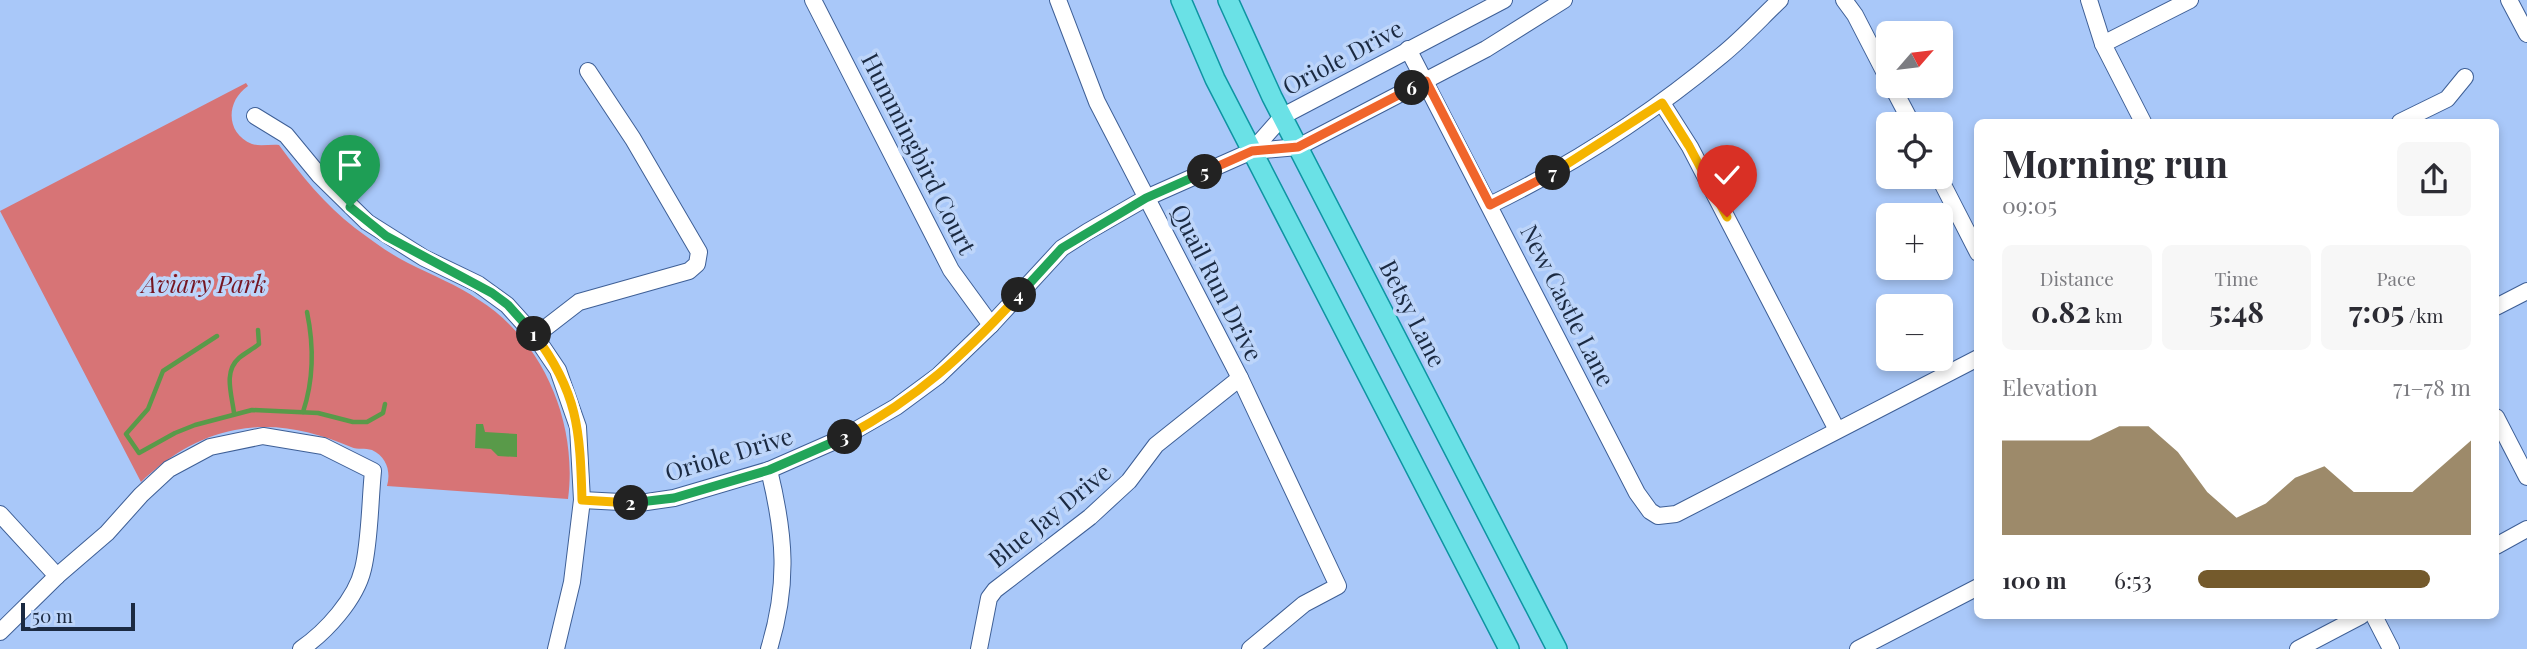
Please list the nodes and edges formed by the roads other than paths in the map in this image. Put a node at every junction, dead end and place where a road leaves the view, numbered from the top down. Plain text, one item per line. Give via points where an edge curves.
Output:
1 (813, 0) edge
2 (1058, 0) edge
3 (1181, 0) edge
4 (1228, 0) edge
5 (1504, 0) edge
6 (1564, 0) edge
7 (1780, 0) edge
8 (1843, 0) edge
9 (2089, 0) edge
10 (2190, 0) edge
11 (2509, 0) edge
12 (2527, 34) edge
13 (2103, 44) junction
14 (1408, 48) junction
15 (1876, 56) edge
16 (588, 71) dead end
17 (2465, 77) dead end
18 (1426, 81) junction
19 (1662, 103) junction
20 (255, 116) dead end
21 (1283, 116) junction
22 (2141, 119) edge
23 (2406, 119) edge
24 (1298, 147) junction
25 (1252, 151) junction
26 (1945, 189) edge
27 (1146, 198) junction
28 (1490, 205) junction
29 (1974, 245) edge
30 (2527, 290) edge
31 (2499, 305) edge
32 (991, 325) junction
33 (535, 336) junction
34 (1974, 360) edge
35 (1240, 378) junction
36 (2499, 423) edge
37 (1838, 430) junction
38 (769, 470) junction
39 (2527, 477) edge
40 (582, 500) junction
41 (0, 514) edge
42 (2527, 529) edge
43 (2499, 544) edge
44 (57, 576) junction
45 (1974, 589) edge
46 (2355, 619) edge
47 (2376, 619) edge
48 (0, 632) edge
49 (301, 649) edge
50 (556, 649) edge
51 (769, 649) edge
52 (979, 649) edge
53 (1250, 649) edge
54 (1509, 649) edge
55 (1557, 649) edge
56 (1858, 649) edge
57 (2298, 649) edge
58 (2391, 649) edge

1 - 32 street, Hummingbird Court via 951,270
2 - 27 street, Quail Run Drive via 1097,102
3 - 25 main road
4 - 21 main road, Betsy Lane
5 - 14 street, Oriole Drive
6 - 18 street, Oriole Drive
7 - 19 street via 1725,53
8 - 15 street
9 - 13 street
10 - 13 street
11 - 12 street
13 - 22 street
14 - 18 street, New Castle Lane
14 - 21 street, Oriole Drive
16 - 33 street via 699,252 697,264 689,271 579,302
17 - 23 street via 2447,99
18 - 24 street, Oriole Drive
18 - 28 street, New Castle Lane
19 - 28 street via 1572,163
19 - 37 street
20 - 33 street via 286,135 367,222 492,293
21 - 24 main road, Betsy Lane
21 - 25 street, Oriole Drive
24 - 25 street, Oriole Drive
24 - 55 main road, Betsy Lane
25 - 27 street, Oriole Drive
25 - 54 main road
26 - 29 street
27 - 32 street, Oriole Drive via 1062,248
27 - 35 street, Quail Run Drive
28 - 37 street, New Castle Lane via 1650,512 1667,517
30 - 31 street
32 - 38 street, Oriole Drive via 906,400 842,438
33 - 40 street via 558,370 578,427
34 - 37 street
35 - 52 street, Blue Jay Drive via 1156,445 1129,481 1090,517 995,590 989,598
35 - 53 street, Quail Run Drive via 1338,586 1304,604
36 - 39 street
38 - 40 street, Oriole Drive via 674,498 640,503
38 - 51 street via 780,516 785,574
40 - 50 street via 572,582
41 - 44 street
42 - 43 street
44 - 48 street
44 - 49 street via 169,469 210,447 263,436 323,446 373,471 363,570 344,609
45 - 56 street
46 - 57 street
47 - 58 street

